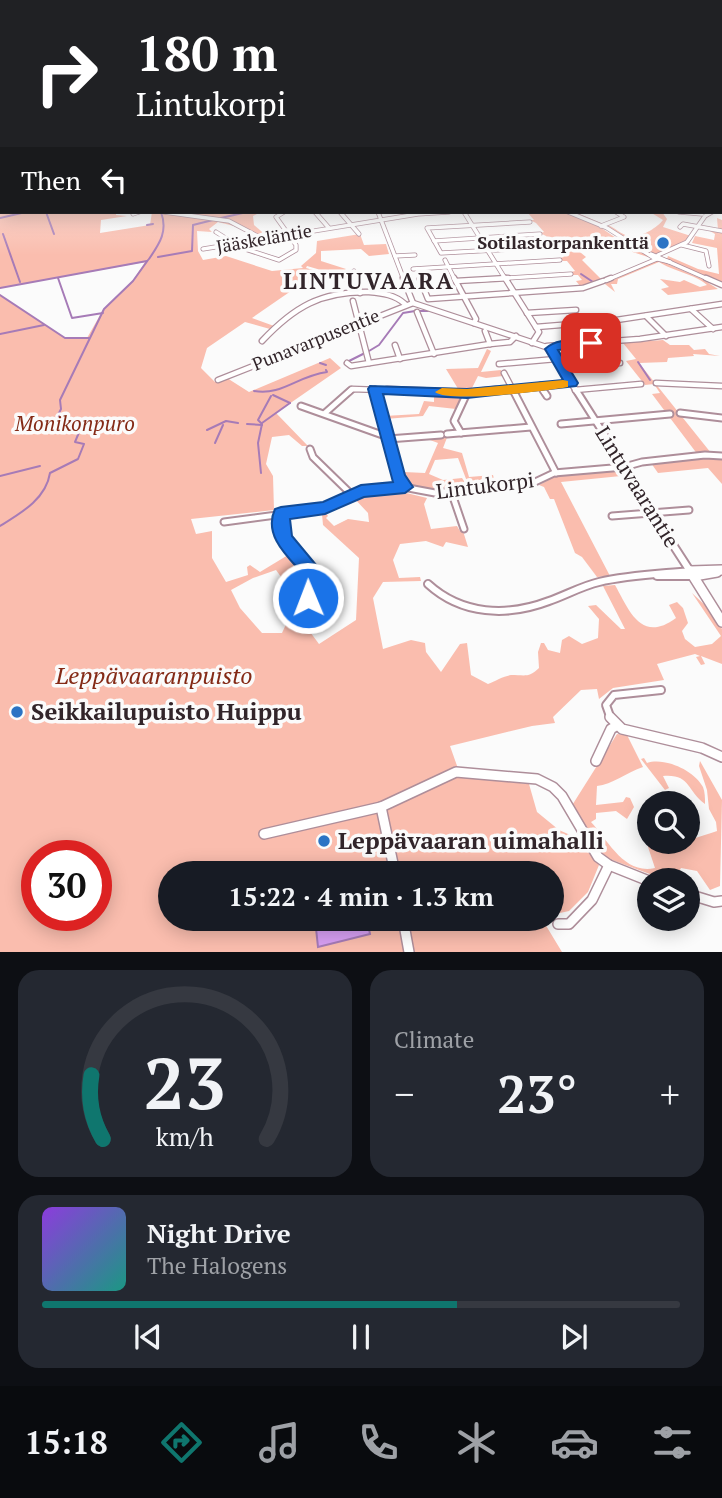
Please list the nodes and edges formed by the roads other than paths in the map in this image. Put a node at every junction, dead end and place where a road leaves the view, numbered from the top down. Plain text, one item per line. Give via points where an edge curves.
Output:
1 (179, 214) edge
2 (280, 214) edge
3 (318, 214) edge
4 (342, 214) edge
5 (379, 214) edge
6 (432, 214) edge
7 (465, 214) edge
8 (571, 214) edge
9 (619, 214) edge
10 (702, 214) edge
11 (381, 220) junction
12 (530, 222) dead end
13 (351, 224) junction
14 (472, 225) junction
15 (601, 226) junction
16 (680, 227) dead end
17 (699, 227) junction
18 (329, 228) junction
19 (722, 231) edge
20 (216, 232) dead end
21 (359, 234) dead end
22 (540, 234) dead end
23 (289, 235) junction
24 (480, 238) junction
25 (262, 239) junction
26 (434, 241) junction
27 (232, 244) junction
28 (682, 245) junction
29 (549, 247) dead end
30 (203, 249) dead end
31 (488, 251) junction
32 (415, 255) dead end
33 (395, 256) junction
34 (657, 257) junction
35 (445, 260) dead end
36 (560, 260) dead end
37 (496, 264) junction
38 (709, 266) dead end
39 (448, 267) junction
40 (414, 269) dead end
41 (354, 271) dead end
42 (571, 274) dead end
43 (505, 278) junction
44 (420, 279) dead end
45 (456, 281) junction
46 (349, 285) dead end
47 (722, 286) edge
48 (350, 293) junction
49 (360, 293) junction
50 (514, 293) junction
51 (464, 296) junction
52 (353, 301) dead end
53 (413, 303) junction
54 (405, 304) junction
55 (722, 304) edge
56 (691, 309) junction
57 (576, 310) dead end
58 (417, 312) dead end
59 (527, 313) junction
60 (646, 316) junction
61 (474, 323) junction
62 (358, 324) junction
63 (536, 327) junction
64 (712, 328) junction
65 (722, 328) edge
66 (485, 331) dead end
67 (666, 336) junction
68 (515, 337) junction
69 (262, 341) dead end
70 (533, 343) junction
71 (490, 344) junction
72 (395, 345) dead end
73 (551, 351) junction
74 (434, 354) junction
75 (400, 359) junction
76 (369, 363) junction
77 (620, 363) dead end
78 (499, 364) dead end
79 (349, 365) dead end
80 (562, 368) junction
81 (504, 373) dead end
82 (218, 380) dead end
83 (571, 383) junction
84 (656, 383) dead end
85 (641, 384) dead end
86 (540, 385) junction
87 (722, 386) edge
88 (512, 388) junction
89 (375, 389) junction
90 (575, 390) junction
91 (467, 393) junction
92 (547, 396) dead end
93 (301, 406) dead end
94 (680, 413) dead end
95 (325, 414) junction
96 (670, 414) dead end
97 (722, 418) edge
98 (596, 421) junction
99 (561, 424) dead end
100 (531, 427) junction
101 (461, 433) junction
102 (444, 434) joint
103 (388, 438) junction
104 (310, 449) dead end
105 (722, 456) edge
106 (624, 467) junction
107 (556, 473) junction
108 (405, 487) junction
109 (451, 491) junction
110 (351, 494) junction
111 (690, 510) dead end
112 (281, 513) junction
113 (653, 513) junction
114 (612, 516) dead end
115 (224, 522) dead end
116 (464, 529) dead end
117 (721, 570) edge
118 (692, 573) junction
119 (428, 584) dead end
120 (299, 600) dead end
121 (722, 622) edge
122 (661, 690) dead end
123 (616, 726) junction
124 (711, 751) junction
125 (722, 751) edge
126 (722, 757) edge
127 (596, 761) dead end
128 (381, 807) junction
129 (264, 834) dead end
130 (392, 861) edge
131 (609, 865) junction
132 (637, 876) edge
133 (700, 898) edge
134 (720, 904) edge
135 (564, 924) edge
136 (405, 931) edge
137 (409, 952) edge

1 - 25 street via 230,221
2 - 23 street via 276,216
3 - 18 street
4 - 13 street
5 - 11 street
6 - 11 street, Jääskeläntie
7 - 14 street
8 - 15 street
9 - 15 street via 624,217
10 - 17 street
11 - 13 street, Jääskeläntie
11 - 33 street
12 - 14 street
13 - 18 street, Jääskeläntie
13 - 21 street
14 - 24 street
14 - 26 street via 427,228
15 - 34 street
16 - 17 street
17 - 19 street
17 - 28 street
18 - 23 street, Jääskeläntie
20 - 27 street
22 - 24 street
23 - 25 street, Jääskeläntie
23 - 27 street via 296,250 279,260
24 - 26 street
24 - 31 street
25 - 27 street, Jääskeläntie
26 - 31 street via 441,253
27 - 30 street, Jääskeläntie
28 - 34 street
28 - 38 street via 706,251
29 - 31 street
31 - 37 street
32 - 33 street
33 - 53 street
34 - 47 street
34 - 50 street via 583,288
35 - 39 street
36 - 37 street
37 - 39 street
37 - 43 street
39 - 40 street
39 - 45 street
41 - 49 street
42 - 43 street
43 - 45 street
43 - 50 street
44 - 51 street via 428,299
45 - 51 street
46 - 48 street
48 - 49 street
48 - 69 street via 316,299
49 - 54 street via 378,292
50 - 51 street
50 - 59 street
51 - 61 street
52 - 62 street
53 - 54 street, Punavarpusentie
53 - 61 street
54 - 62 street, Punavarpusentie
55 - 56 street
56 - 60 street
56 - 64 street
57 - 59 street
58 - 74 street
59 - 63 street
60 - 63 street
60 - 67 street
61 - 68 street
62 - 76 street
62 - 82 street, Punavarpusentie
63 - 70 street via 539,334
64 - 65 street
64 - 67 street
66 - 71 street
67 - 73 street via 556,345
68 - 70 street
68 - 71 street
70 - 73 street
71 - 74 street
72 - 75 street
73 - 78 street
73 - 80 street, Lintuvaarantie
74 - 75 street
75 - 76 street
76 - 79 street
77 - 80 street
80 - 83 street, Lintuvaarantie
81 - 88 street
83 - 86 street
83 - 90 street, Lintuvaarantie
84 - 87 street
85 - 90 street
86 - 88 street
86 - 92 street
88 - 91 street
88 - 100 street
89 - 91 street
89 - 95 street via 352,389
89 - 103 street
90 - 98 street, Lintuvaarantie
91 - 101 street via 454,421
93 - 95 street
94 - 97 street
95 - 103 street
96 - 98 street
98 - 99 street
98 - 106 street, Lintuvaarantie
100 - 101 street
100 - 107 street
101 - 102 street
102 - 103 street
103 - 108 street via 397,477
104 - 110 street
105 - 106 street, Lintukorpi
106 - 107 street, Lintukorpi
106 - 113 street, Lintuvaarantie
107 - 109 street, Lintukorpi via 538,481
108 - 109 street, Lintukorpi via 426,493
108 - 110 street, Lintukorpi
109 - 116 street
110 - 112 street, Lintukorpi via 325,508
111 - 113 street
112 - 115 street, Lintukorpi
112 - 120 street via 283,539 313,572 311,595
113 - 114 street
113 - 118 street, Lintuvaarantie
117 - 118 main road
118 - 119 street via 602,581 545,603 496,612 456,603
118 - 121 main road, Lintuvaarantie
122 - 123 street via 619,693 610,698 607,711
123 - 124 street
123 - 127 street
124 - 125 street
124 - 126 street
128 - 129 street
128 - 130 street
128 - 131 street via 456,772 537,779 562,796 592,850
131 - 132 street
131 - 135 street via 592,900
133 - 134 street
136 - 137 street

